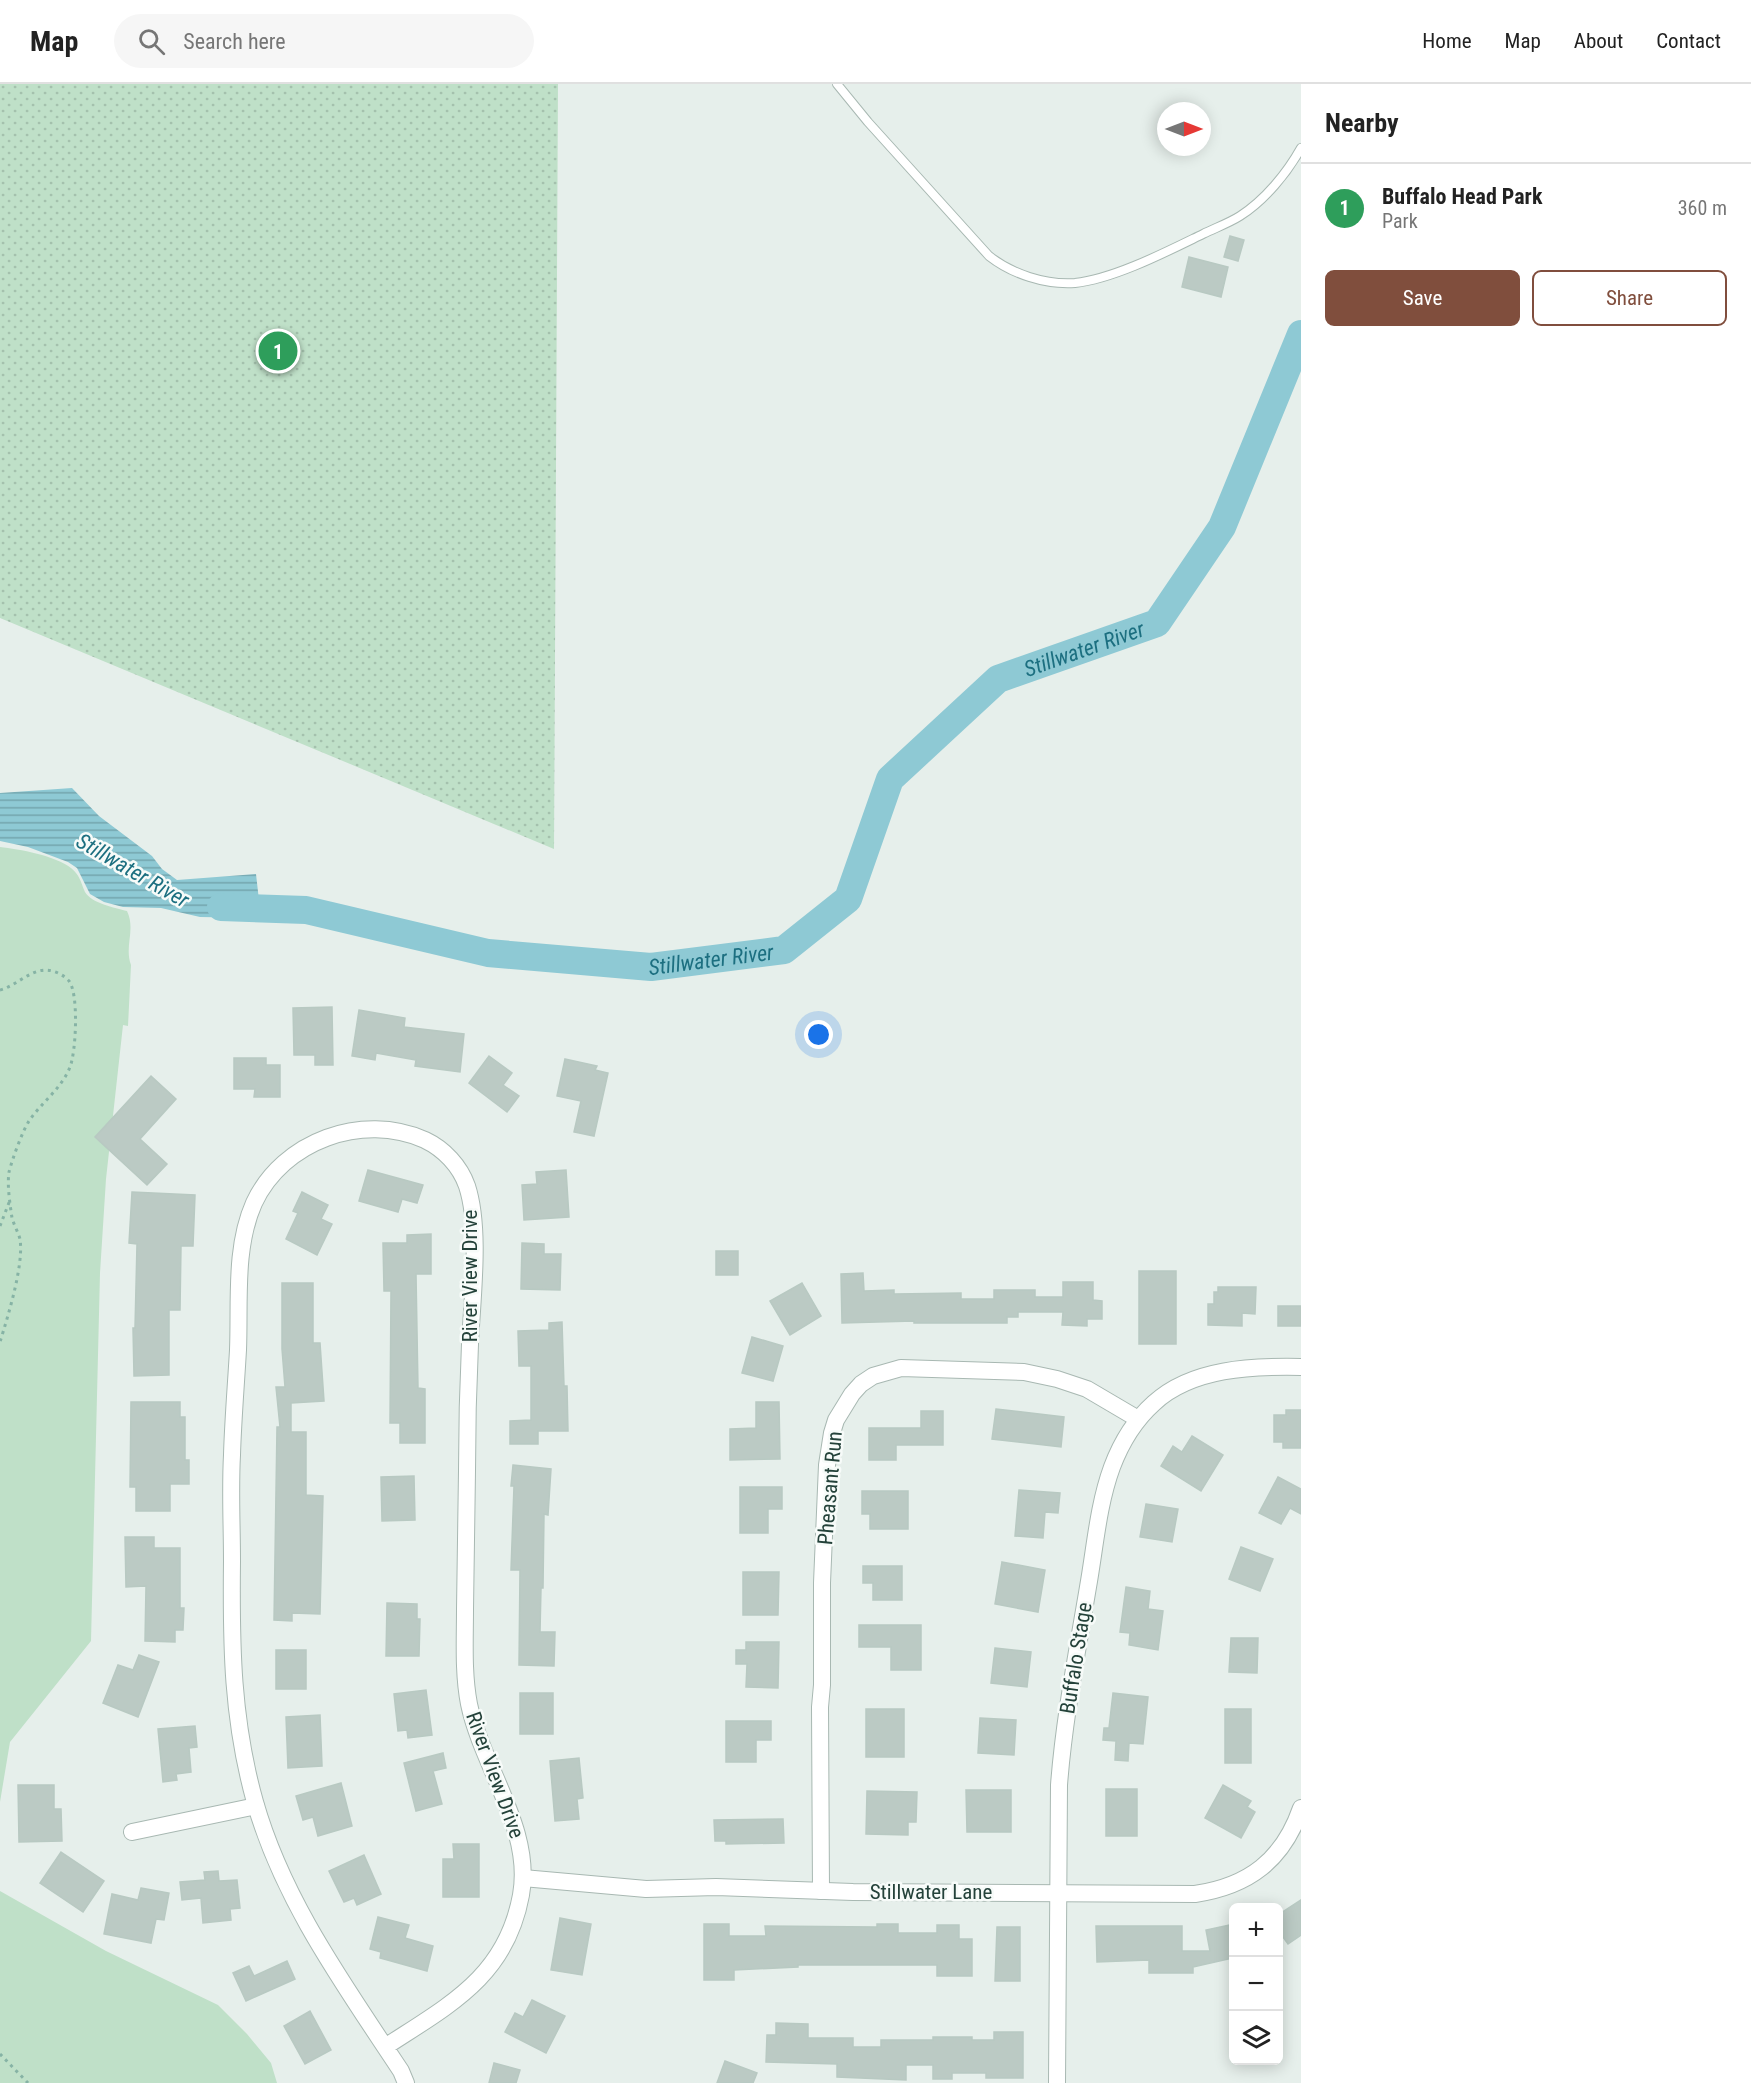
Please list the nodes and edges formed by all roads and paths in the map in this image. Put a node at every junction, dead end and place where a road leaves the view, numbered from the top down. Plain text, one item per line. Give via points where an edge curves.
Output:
1 (837, 84) edge
2 (1301, 148) edge
3 (1, 991) edge
4 (10, 1200) junction
5 (0, 1226) edge
6 (0, 1342) edge
7 (1301, 1367) edge
8 (1138, 1419) junction
9 (256, 1806) junction
10 (1301, 1808) edge
11 (132, 1832) dead end
12 (523, 1878) junction
13 (821, 1891) junction
14 (1058, 1892) junction
15 (386, 2047) junction
16 (0, 2054) edge
17 (28, 2083) edge
18 (406, 2083) edge
19 (1057, 2083) edge

1 - 2 lane via 989,256 1020,274 1062,282 1094,279 1156,257 1240,216 1280,179
3 - 4 path via 32,974 55,971 70,982 76,1027 70,1066 28,1122 9,1172
4 - 5 path
4 - 6 path via 20,1255
7 - 8 street, Buffalo Stage via 1241,1369 1204,1377 1169,1392
8 - 13 street, Pheasant Run via 1087,1389 1024,1372 901,1368 873,1376 852,1394 836,1420 827,1465 820,1707
8 - 14 street, Buffalo Stage via 1112,1467 1097,1531 1063,1736
9 - 11 street
9 - 12 street, River View Drive via 238,1726 232,1675 231,1461 244,1233 261,1190 280,1166 302,1148 327,1136 353,1131 408,1134 433,1144 454,1162 470,1199 474,1271 466,1478 466,1684 476,1730 518,1838
9 - 15 street, River View Drive via 279,1870 302,1914
10 - 14 street, Stillwater Lane via 1285,1843 1273,1857 1246,1879 1230,1886 1176,1894
12 - 13 street, Stillwater Lane via 645,1889
12 - 15 street, River View Drive via 514,1923 493,1965 460,1996
13 - 14 street, Stillwater Lane
14 - 19 street, Buffalo Stage
15 - 18 street, River View Drive
16 - 17 path

